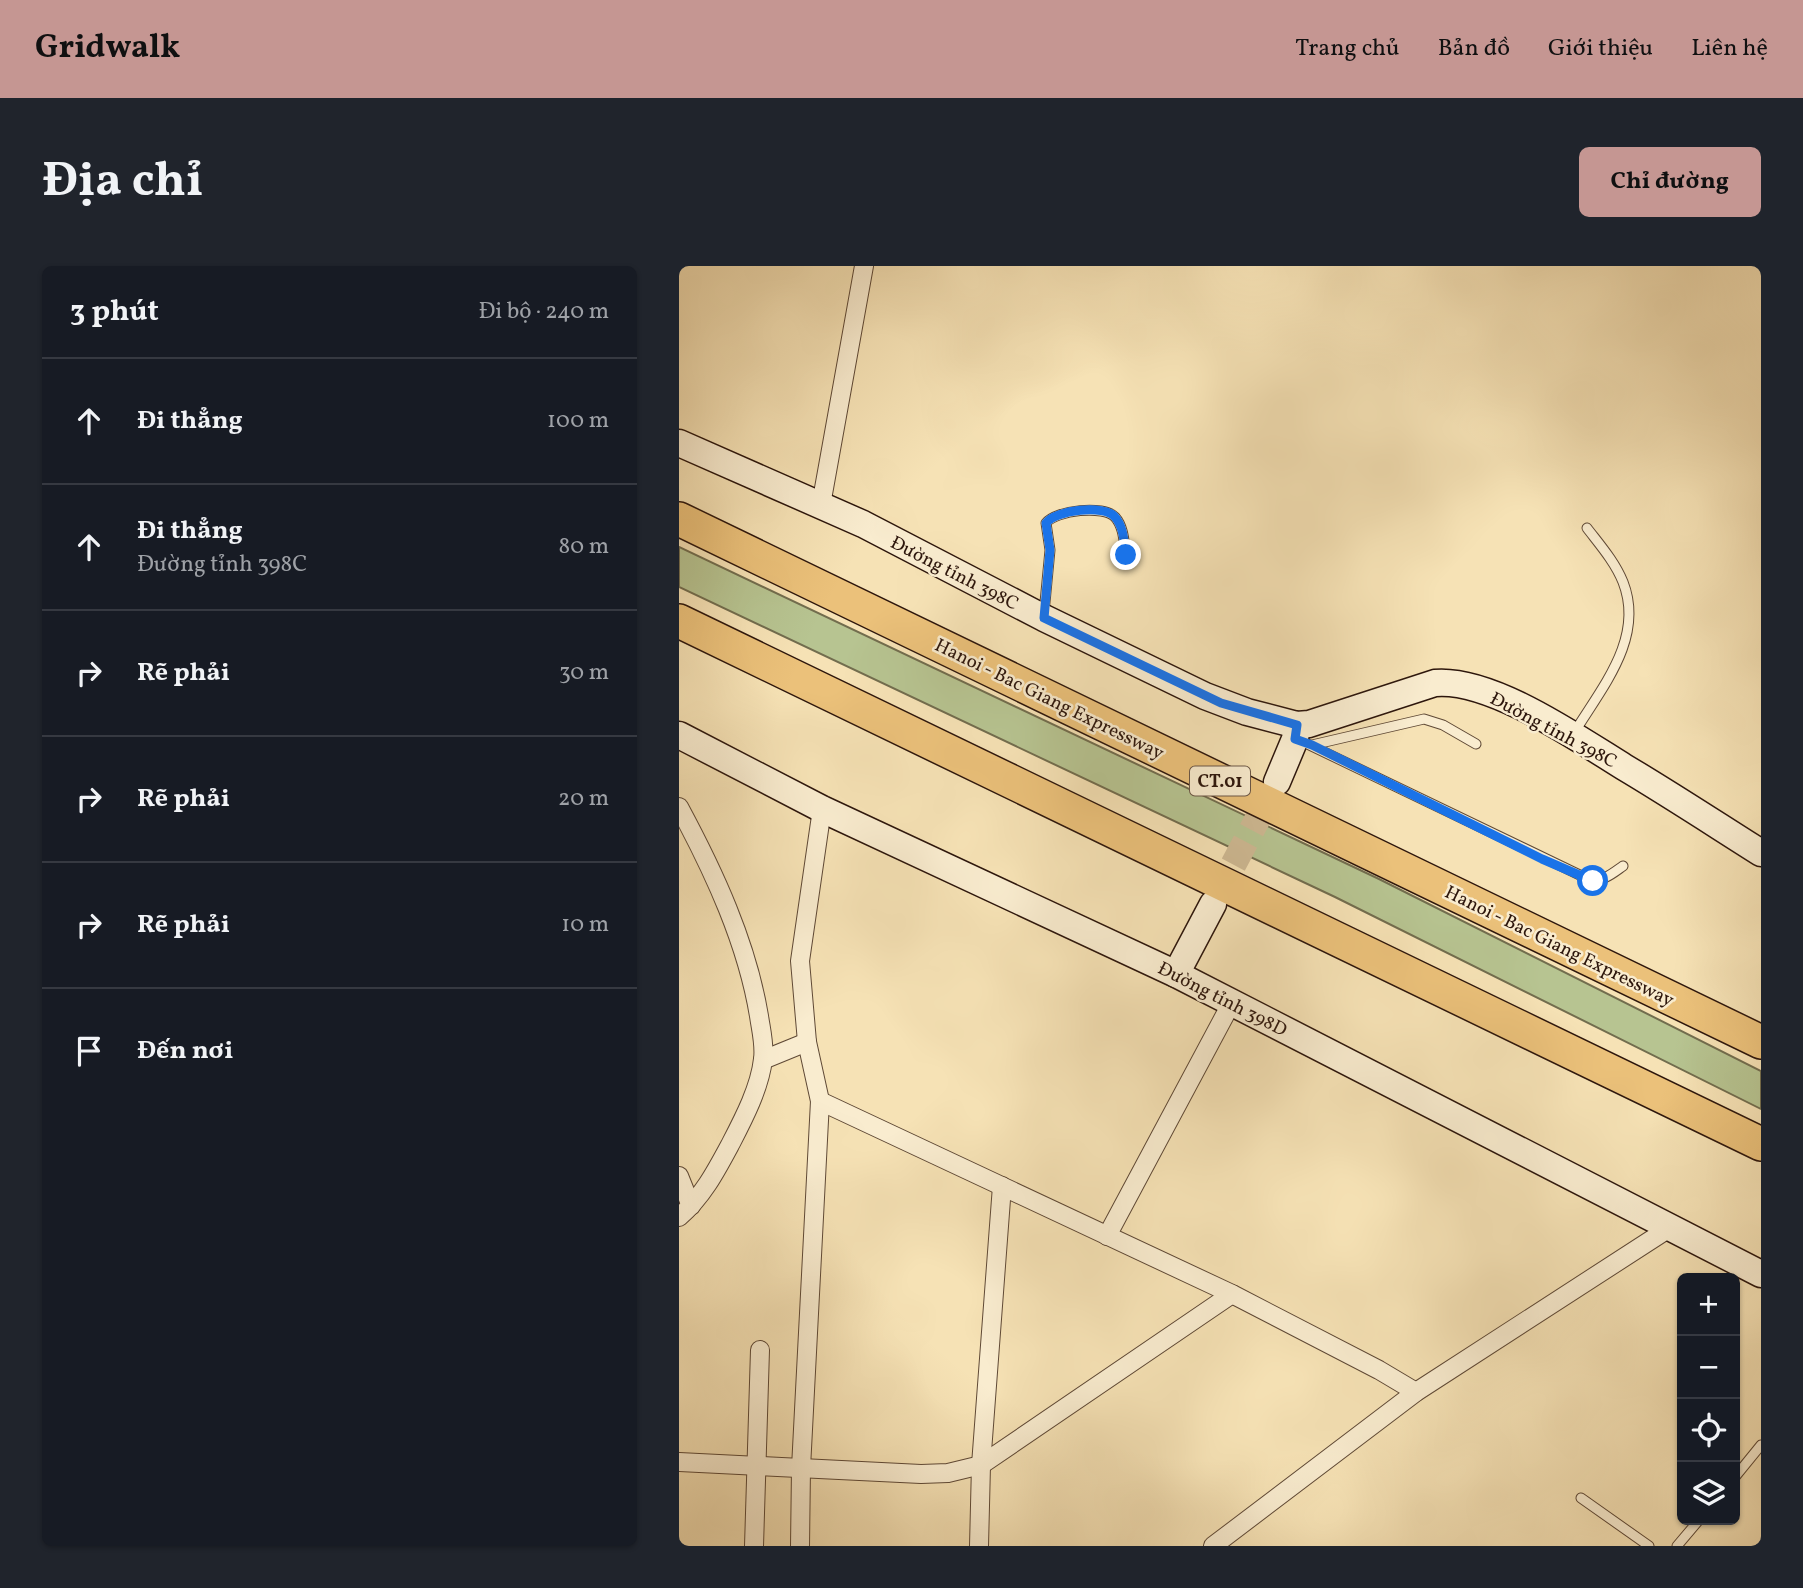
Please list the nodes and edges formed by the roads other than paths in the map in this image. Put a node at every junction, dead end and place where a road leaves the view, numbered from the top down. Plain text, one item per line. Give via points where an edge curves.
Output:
1 (864, 266) edge
2 (679, 443) edge
3 (821, 505) junction
4 (679, 519) edge
5 (1587, 528) dead end
6 (1126, 555) dead end
7 (1044, 618) junction
8 (679, 621) edge
9 (1573, 734) junction
10 (679, 735) edge
11 (1301, 736) junction
12 (1476, 744) dead end
13 (1277, 782) tunnel mouth
14 (679, 807) edge
15 (822, 809) junction
16 (1761, 853) edge
17 (1623, 866) dead end
18 (1213, 904) tunnel mouth
19 (1176, 974) junction
20 (1232, 1002) junction
21 (807, 1042) junction
22 (1761, 1042) edge
23 (763, 1060) junction
24 (820, 1101) junction
25 (1761, 1144) edge
26 (679, 1176) edge
27 (1002, 1186) junction
28 (685, 1211) edge
29 (1671, 1227) junction
30 (1107, 1236) junction
31 (1761, 1274) edge
32 (1232, 1294) junction
33 (760, 1350) dead end
34 (1416, 1392) junction
35 (1761, 1445) edge
36 (679, 1462) edge
37 (981, 1465) junction
38 (757, 1467) junction
39 (801, 1468) junction
40 (1740, 1470) edge
41 (1581, 1498) dead end
42 (1695, 1525) edge
43 (754, 1546) edge
44 (800, 1546) edge
45 (979, 1546) edge
46 (1213, 1546) edge
47 (1649, 1546) edge
48 (1677, 1546) edge

1 - 3 street
2 - 3 main road, Đường tỉnh 398C
3 - 7 main road, Đường tỉnh 398C
4 - 22 highway, Hanoi - Bac Giang Expressway / CT.01
5 - 9 lane via 1622,579 1630,622 1621,656
6 - 7 lane via 1114,516 1088,511 1051,517 1046,523 1050,550
7 - 11 main road, Đường tỉnh 398C
8 - 25 highway
9 - 11 main road, Đường tỉnh 398C via 1495,695 1444,682 1318,722
9 - 16 main road, Đường tỉnh 398C
10 - 15 main road, Đường tỉnh 398D
11 - 12 lane via 1424,719
11 - 13 main road
11 - 17 lane via 1390,785 1588,879 1597,881
14 - 23 street via 709,867 747,965 757,1002
15 - 19 main road, Đường tỉnh 398D
15 - 21 street via 800,961
18 - 19 main road
19 - 20 main road, Đường tỉnh 398D
20 - 29 main road, Đường tỉnh 398D
20 - 30 street
21 - 23 street
21 - 24 street
23 - 28 street via 743,1120 706,1188
24 - 27 street
24 - 39 street
26 - 28 street
27 - 30 street
27 - 37 street
29 - 31 main road, Đường tỉnh 398D
29 - 34 street
30 - 32 street
32 - 34 street
32 - 37 street
33 - 38 street
34 - 46 street
35 - 40 lane
36 - 38 street
37 - 39 street via 921,1474
37 - 45 street
38 - 39 street
38 - 43 street
39 - 44 street
41 - 47 lane
42 - 48 lane

